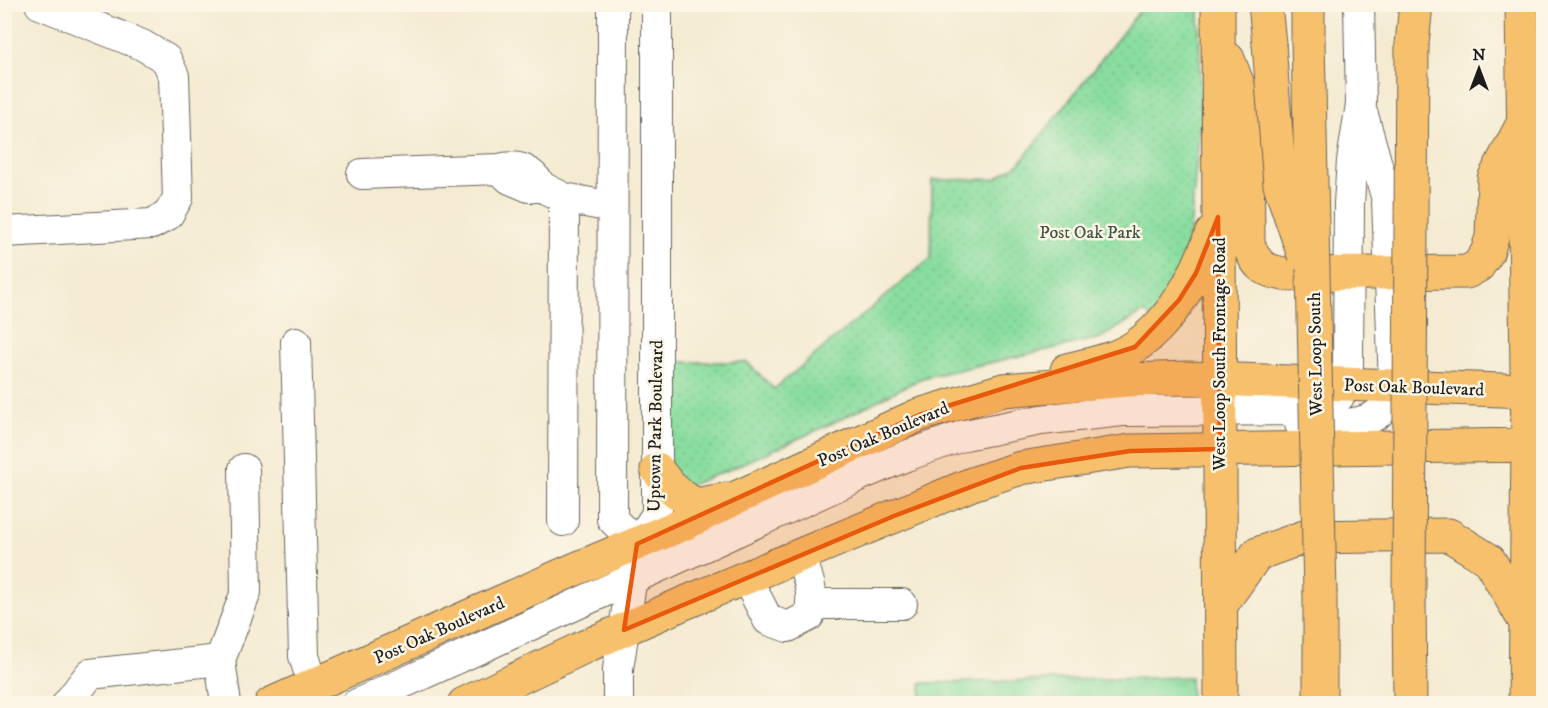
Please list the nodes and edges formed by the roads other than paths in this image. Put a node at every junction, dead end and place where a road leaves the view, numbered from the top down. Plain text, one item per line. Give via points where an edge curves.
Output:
1 (40, 4) edge
2 (613, 4) edge
3 (657, 4) edge
4 (1218, 4) edge
5 (1265, 4) edge
6 (1308, 4) edge
7 (1359, 4) edge
8 (1411, 4) edge
9 (1416, 4) edge
10 (1529, 16) edge
11 (1220, 38) junction
12 (1412, 44) junction
13 (613, 93) junction
14 (656, 93) junction
15 (1360, 104) junction
16 (1523, 123) junction
17 (362, 174) dead end
18 (553, 192) junction
19 (612, 207) junction
20 (1534, 213) edge
21 (1218, 217) junction
22 (4, 232) edge
23 (1348, 273) junction
24 (1391, 273) junction
25 (1314, 285) junction
26 (296, 342) dead end
27 (657, 358) junction
28 (613, 359) junction
29 (1344, 384) junction
30 (1394, 386) junction
31 (1003, 390) junction
32 (1535, 391) edge
33 (1220, 416) junction
34 (1536, 445) edge
35 (244, 469) dead end
36 (657, 469) junction
37 (738, 497) junction
38 (563, 521) dead end
39 (637, 544) junction
40 (800, 555) junction
41 (746, 577) junction
42 (628, 603) junction
43 (813, 604) junction
44 (902, 604) dead end
45 (1221, 605) junction
46 (1525, 621) junction
47 (220, 660) junction
48 (313, 685) junction
49 (496, 696) edge
50 (67, 704) edge
51 (226, 704) edge
52 (271, 704) edge
53 (357, 704) edge
54 (395, 704) edge
55 (464, 704) edge
56 (618, 704) edge
57 (1221, 704) edge
58 (1320, 704) edge
59 (1410, 704) edge
60 (1525, 704) edge

1 - 22 street via 142,45 166,59 174,76 178,198 168,215 152,224
2 - 13 street, Uptown Park Boulevard
3 - 14 street, Uptown Park Boulevard
4 - 11 main road, West Loop South Frontage Road
5 - 25 main road, bridge via 1280,185
6 - 25 main road, West Loop South, bridge
7 - 15 street
8 - 12 main road
9 - 12 main road
10 - 16 main road
11 - 21 main road, West Loop South Frontage Road
11 - 23 main road via 1241,93 1247,125 1248,244 1255,260 1267,270 1284,273
12 - 59 main road, bridge
13 - 14 street
13 - 19 street, Uptown Park Boulevard
14 - 27 street, Uptown Park Boulevard
15 - 23 street via 1352,161
15 - 24 street via 1387,200
16 - 20 main road
16 - 24 main road via 1494,179 1492,237 1478,266 1467,272
17 - 18 street via 520,167
18 - 19 street
18 - 38 street
19 - 28 street, Uptown Park Boulevard
20 - 32 main road
21 - 31 main road via 1205,254 1185,291 1157,327 1135,347 1115,357
21 - 33 main road, West Loop South Frontage Road
23 - 24 main road
23 - 29 street via 1348,364
24 - 30 street
25 - 58 main road, West Loop South, bridge
26 - 48 street via 304,656
27 - 28 street
27 - 36 street, Uptown Park Boulevard
28 - 39 street, Uptown Park Boulevard via 612,519
29 - 30 main road, Post Oak Boulevard
29 - 33 main road, Post Oak Boulevard
30 - 32 main road, Post Oak Boulevard
30 - 33 street via 1384,408 1353,423
31 - 33 main road, Post Oak Boulevard via 1128,380
31 - 37 main road, Post Oak Boulevard via 920,415
32 - 34 main road
33 - 34 main road, Post Oak Boulevard
33 - 40 main road, Post Oak Boulevard via 1130,451 1021,468 972,484
33 - 42 street via 1122,411 1041,420 965,435 861,475
33 - 45 main road, West Loop South Frontage Road
34 - 46 main road
35 - 47 street via 246,592
36 - 37 main road via 669,488 696,505
36 - 39 street, Uptown Park Boulevard via 657,514
37 - 39 main road, Post Oak Boulevard
39 - 42 street
39 - 48 main road, Post Oak Boulevard
40 - 41 main road, Post Oak Boulevard
40 - 43 street
41 - 42 main road, Post Oak Boulevard
41 - 43 street via 768,620 788,627 809,616
42 - 49 main road, Post Oak Boulevard via 585,646
42 - 53 street
42 - 54 street
42 - 56 street via 618,669
43 - 44 street
45 - 46 main road via 1257,554 1304,537 1449,535 1489,560
45 - 57 main road, West Loop South Frontage Road
46 - 60 main road
47 - 50 street via 90,674
47 - 51 street
48 - 52 main road, Post Oak Boulevard
49 - 55 main road, Post Oak Boulevard

